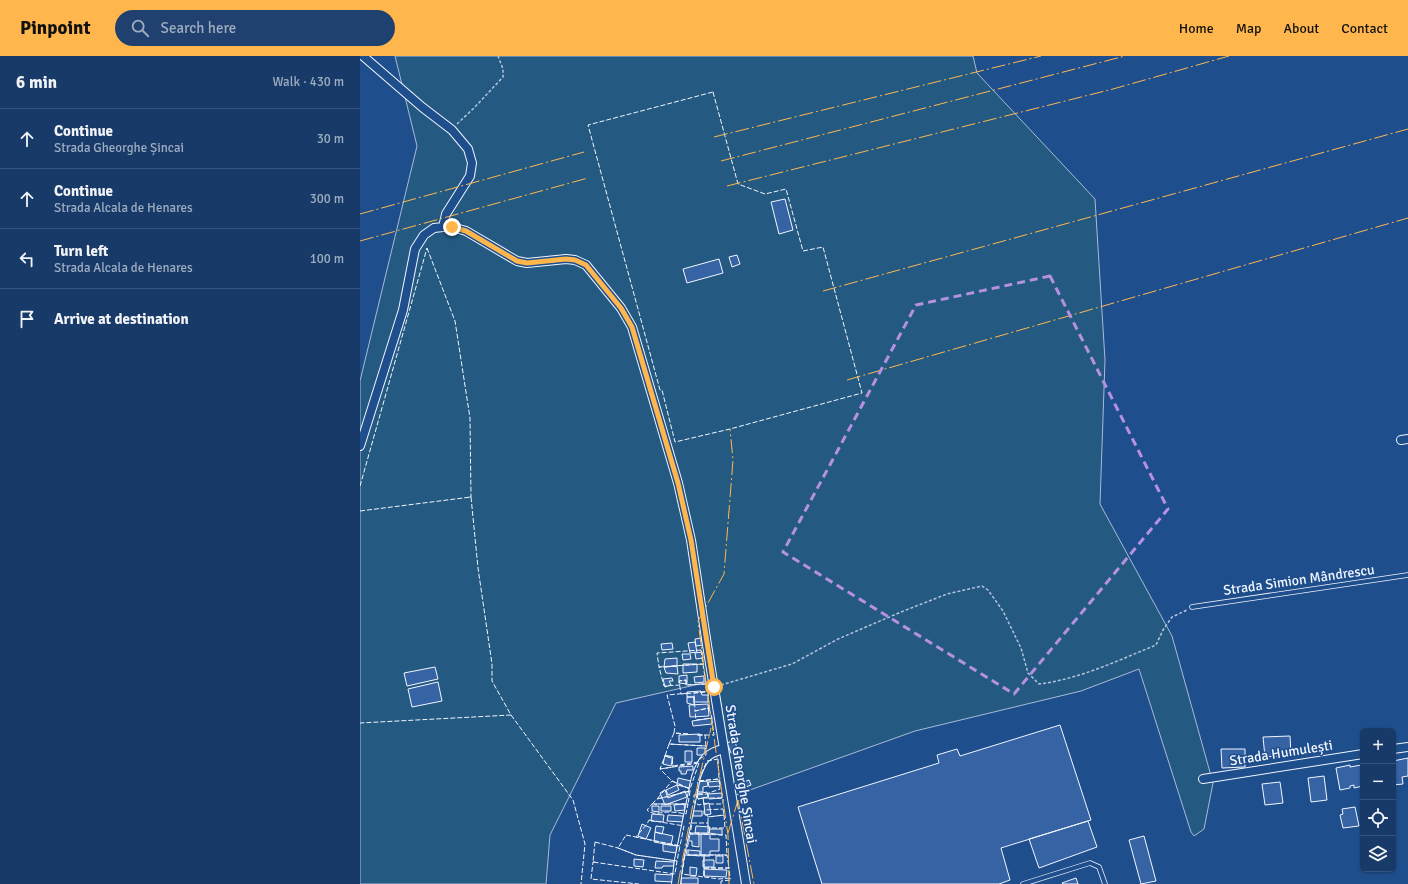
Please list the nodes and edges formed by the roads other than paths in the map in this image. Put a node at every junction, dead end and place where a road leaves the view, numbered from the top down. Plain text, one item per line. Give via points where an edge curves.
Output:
1 (364, 56) edge
2 (443, 227) junction
3 (360, 446) edge
4 (1408, 575) edge
5 (1192, 607) road end
6 (1408, 747) edge
7 (724, 748) junction
8 (1396, 749) edge
9 (1360, 754) edge
10 (1203, 779) dead end
11 (676, 884) edge
12 (746, 884) edge
13 (1023, 884) edge
14 (1105, 884) edge

1 - 2 street via 452,130 468,149 472,163 470,176 449,208
2 - 3 street via 434,228 424,236 415,249 403,310
2 - 7 street, Strada Gheorghe Șincai via 466,231 517,261 527,263 566,259 586,265 621,308 632,327 678,483 691,540
4 - 5 lane, Strada Simion Mândrescu
6 - 8 street
7 - 11 street via 707,756 696,777 678,860
7 - 12 street, Strada Gheorghe Șincai
9 - 10 street, Strada Humulești
13 - 14 lane via 1090,863 1099,867

